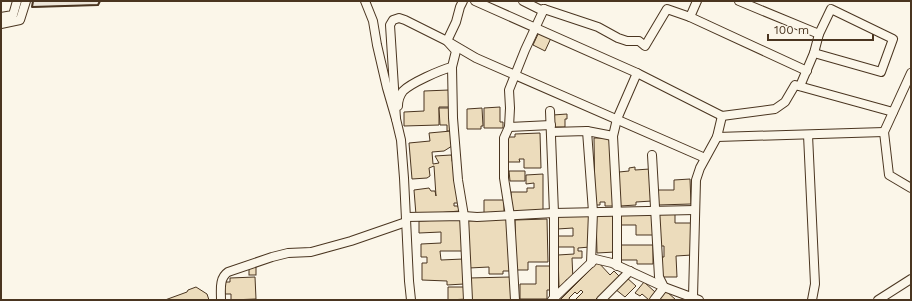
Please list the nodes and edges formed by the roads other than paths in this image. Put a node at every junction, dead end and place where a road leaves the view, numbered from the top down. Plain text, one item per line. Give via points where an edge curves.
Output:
1 (17, 1) edge
2 (26, 1) edge
3 (365, 1) edge
4 (463, 1) edge
5 (475, 1) edge
6 (523, 1) edge
7 (696, 1) edge
8 (739, 1) edge
9 (544, 9) junction
10 (1, 17) edge
11 (690, 17) junction
12 (1, 24) edge
13 (536, 28) junction
14 (819, 34) junction
15 (447, 41) junction
16 (814, 53) junction
17 (452, 66) junction
18 (807, 71) junction
19 (637, 73) junction
20 (911, 73) edge
21 (515, 75) junction
22 (800, 86) junction
23 (550, 111) dead end
24 (893, 112) junction
25 (722, 116) junction
26 (396, 119) junction
27 (617, 119) junction
28 (509, 127) junction
29 (551, 128) junction
30 (587, 131) junction
31 (884, 132) junction
32 (808, 134) junction
33 (613, 136) junction
34 (717, 137) junction
35 (652, 155) dead end
36 (705, 158) junction
37 (911, 188) edge
38 (695, 210) junction
39 (655, 211) junction
40 (593, 212) junction
41 (617, 212) junction
42 (554, 213) junction
43 (464, 216) junction
44 (510, 216) junction
45 (406, 219) junction
46 (591, 263) junction
47 (617, 266) junction
48 (630, 271) junction
49 (911, 278) edge
50 (664, 287) junction
51 (553, 299) edge
52 (696, 299) edge
53 (221, 300) edge
54 (411, 300) edge
55 (468, 300) edge
56 (515, 300) edge
57 (601, 300) edge
58 (654, 300) edge
59 (812, 300) edge
60 (878, 300) edge

1 - 10 street via 13,15
2 - 12 street via 20,20
3 - 26 street via 373,21
4 - 15 street
5 - 13 street
6 - 9 street via 541,10
7 - 11 street
8 - 14 street
9 - 11 street via 598,27 618,38 639,41 645,46 667,9
9 - 13 street
11 - 18 street
13 - 19 street
13 - 21 street
14 - 16 street
14 - 16 street via 831,9 893,39 881,72
15 - 17 street via 456,51
15 - 21 street via 476,58
15 - 26 street via 405,20 393,20 390,25
16 - 18 street
17 - 26 street via 403,91
17 - 43 street via 453,118
18 - 22 street
19 - 25 street
19 - 27 street
20 - 24 street
21 - 27 street
21 - 28 street via 509,90
22 - 24 street
22 - 25 street via 795,85 785,102 776,109
23 - 29 street
24 - 31 street
25 - 34 street
26 - 45 street via 401,140
27 - 33 street
27 - 36 street
28 - 29 street
28 - 44 street via 504,138 504,178
29 - 30 street
29 - 42 street
30 - 33 street
30 - 40 street
31 - 32 street
31 - 37 street via 889,175
32 - 34 street
32 - 59 street via 814,284
33 - 41 street
34 - 36 street
35 - 39 street
36 - 38 street via 696,180
38 - 39 street
38 - 52 street
39 - 41 street
39 - 50 street via 659,277
40 - 41 street
40 - 42 street
40 - 46 street
41 - 47 street
42 - 44 street
42 - 51 street
43 - 44 street
43 - 45 street
43 - 55 street
44 - 56 street
45 - 53 street via 344,243 311,252 272,256 228,272 222,280
45 - 54 street
46 - 47 street via 595,259
46 - 51 street
47 - 48 street
48 - 50 street
48 - 57 street
49 - 60 street
50 - 52 street
50 - 58 street

